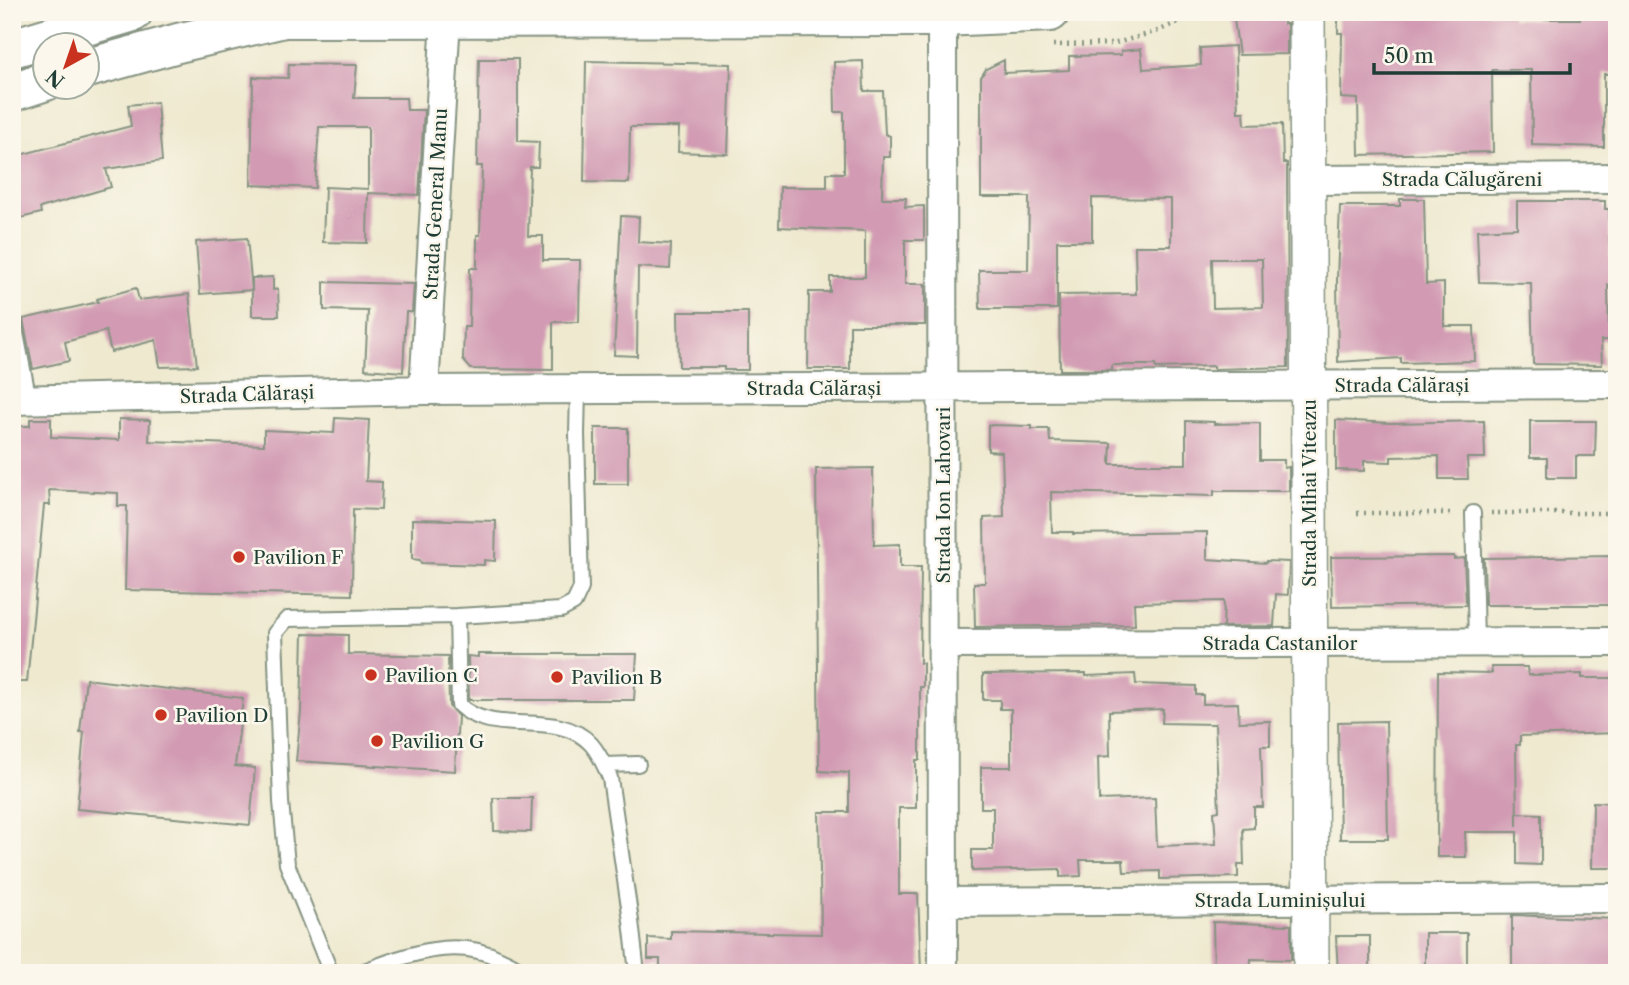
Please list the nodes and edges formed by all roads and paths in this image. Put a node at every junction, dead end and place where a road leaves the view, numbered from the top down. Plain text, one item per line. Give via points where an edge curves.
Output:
1 (133, 12) edge
2 (1201, 12) edge
3 (1307, 12) edge
4 (284, 15) edge
5 (597, 15) edge
6 (943, 17) junction
7 (446, 18) junction
8 (1046, 29) edge
9 (12, 48) edge
10 (102, 64) edge
11 (32, 86) edge
12 (12, 92) edge
13 (1617, 178) edge
14 (1308, 180) junction
15 (12, 313) edge
16 (1617, 384) edge
17 (1308, 386) junction
18 (943, 387) junction
19 (579, 389) junction
20 (424, 390) junction
21 (21, 400) edge
22 (1473, 513) dead end
23 (457, 616) junction
24 (1476, 642) junction
25 (1617, 642) edge
26 (1309, 643) junction
27 (943, 644) junction
28 (638, 764) dead end
29 (604, 765) junction
30 (1617, 898) edge
31 (1311, 900) junction
32 (943, 902) junction
33 (331, 973) edge
34 (359, 973) edge
35 (523, 973) edge
36 (637, 973) edge
37 (943, 973) edge
38 (1311, 973) edge

1 - 9 main road
2 - 8 path via 1113,44
3 - 14 street, Strada Mihai Viteazu
4 - 7 main road
4 - 10 main road
5 - 6 main road
5 - 7 main road
6 - 8 main road
6 - 18 street, Strada Ion Lahovari
7 - 20 street, Strada General Manu
11 - 12 main road
13 - 14 street, Strada Călugăreni
14 - 17 street, Strada Mihai Viteazu
15 - 21 lane
16 - 17 street, Strada Călărași
17 - 18 street, Strada Călărași
17 - 26 street, Strada Mihai Viteazu
18 - 19 street, Strada Călărași
18 - 27 street, Strada Ion Lahovari
19 - 20 street, Strada Călărași
19 - 23 lane via 581,588 574,603 561,610
20 - 21 street, Strada Călărași
22 - 24 lane
23 - 29 lane via 459,705 469,715 492,722 546,725 573,732 591,743
23 - 33 lane via 287,619 275,633 287,864
24 - 25 street, Strada Castanilor
24 - 26 street, Strada Castanilor
26 - 27 street, Strada Castanilor
26 - 31 street, Strada Mihai Viteazu
27 - 32 street, Strada Ion Lahovari
28 - 29 lane
29 - 36 lane via 610,778
30 - 31 street, Strada Luminișului
31 - 32 street, Strada Luminișului
31 - 38 street, Strada Mihai Viteazu
32 - 37 street, Strada Ion Lahovari
34 - 35 lane via 407,955 452,947 485,951

